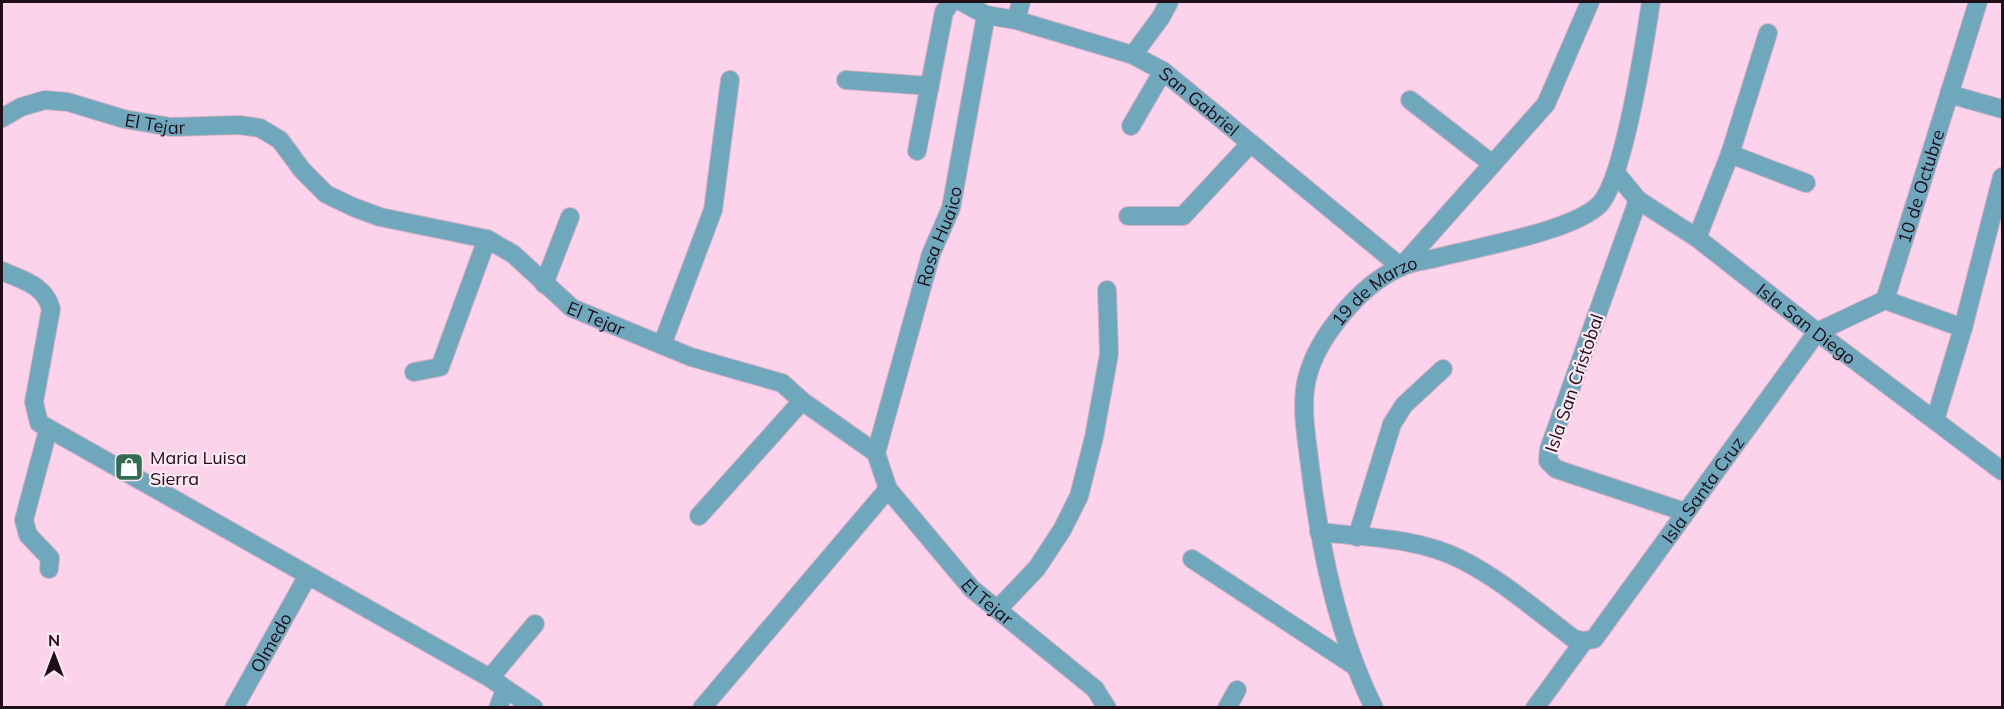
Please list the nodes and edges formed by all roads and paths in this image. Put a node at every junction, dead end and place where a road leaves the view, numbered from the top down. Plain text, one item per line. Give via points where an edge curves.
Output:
1 (951, 2) edge
2 (962, 2) edge
3 (1021, 2) edge
4 (1169, 2) edge
5 (1590, 2) edge
6 (1651, 2) edge
7 (1978, 2) edge
8 (986, 15) junction
9 (1016, 20) junction
10 (1768, 33) dead end
11 (1133, 55) junction
12 (1163, 71) junction
13 (730, 80) dead end
14 (846, 80) dead end
15 (930, 86) junction
16 (1949, 94) junction
17 (1410, 100) dead end
18 (2002, 109) edge
19 (2, 118) edge
20 (1131, 126) dead end
21 (1250, 144) junction
22 (917, 151) dead end
23 (1730, 154) junction
24 (1491, 163) junction
25 (1617, 175) junction
26 (2002, 177) edge
27 (1806, 183) dead end
28 (1637, 198) junction
29 (1128, 216) dead end
30 (570, 217) dead end
31 (1697, 238) junction
32 (487, 239) junction
33 (1401, 267) junction
34 (2, 271) edge
35 (544, 284) junction
36 (1107, 290) dead end
37 (1885, 300) junction
38 (1963, 328) junction
39 (1817, 332) junction
40 (662, 345) junction
41 (1443, 369) dead end
42 (414, 372) dead end
43 (802, 401) junction
44 (1935, 420) junction
45 (48, 429) junction
46 (876, 453) junction
47 (2002, 471) edge
48 (888, 489) junction
49 (1685, 512) junction
50 (699, 516) dead end
51 (1336, 534) junction
52 (1192, 559) dead end
53 (49, 569) dead end
54 (307, 577) junction
55 (998, 609) junction
56 (535, 624) dead end
57 (1584, 641) junction
58 (1353, 665) junction
59 (490, 678) junction
60 (505, 690) junction
61 (1237, 690) dead end
62 (234, 708) edge
63 (498, 708) edge
64 (534, 708) edge
65 (702, 708) edge
66 (1107, 708) edge
67 (1227, 708) edge
68 (1374, 708) edge
69 (1535, 708) edge

1 - 15 street via 944,12
2 - 8 street, San Gabriel
3 - 9 street
4 - 11 street
5 - 24 street via 1546,104
6 - 25 street, 19 de Marzo
7 - 16 street, 10 de Octubre
8 - 9 street, San Gabriel
8 - 46 street, Rosa Huaico via 951,208 931,254
9 - 11 street, San Gabriel
10 - 23 street
11 - 12 street, San Gabriel
12 - 20 street
12 - 21 street, San Gabriel
13 - 40 street via 713,210
14 - 15 street
15 - 22 street
16 - 18 street
16 - 37 street, 10 de Octubre
17 - 24 street
19 - 32 street, El Tejar via 45,100 171,127 260,128 280,140 326,194 380,217
21 - 29 street via 1183,216
21 - 33 street, San Gabriel
23 - 27 street
23 - 31 street
24 - 33 street
25 - 28 street, Isla San Diego
25 - 33 street, 19 de Marzo via 1602,202 1582,216 1542,231
26 - 38 street
28 - 31 street, Isla San Diego
28 - 49 street, Isla San Cristobal via 1548,461 1556,469
30 - 35 street
31 - 39 street, Isla San Diego
32 - 35 street, El Tejar via 513,254
32 - 42 street via 440,367
33 - 51 street, 19 de Marzo via 1343,313 1327,334 1305,388 1305,418
34 - 45 street via 39,288 48,297 51,309 34,402 39,423
35 - 40 street, El Tejar via 572,308
36 - 55 street via 1109,354 1079,496 1037,568
37 - 38 street
37 - 39 street
38 - 44 street
39 - 44 street, Isla San Diego
39 - 49 street, Isla Santa Cruz
40 - 43 street, El Tejar via 782,383
41 - 51 street via 1404,405
43 - 46 street, El Tejar
43 - 50 street
44 - 47 street, Isla San Diego
45 - 53 street via 24,520 28,535 50,558
45 - 54 street
46 - 48 street, El Tejar
48 - 55 street, El Tejar via 972,589
48 - 65 street
49 - 57 street, Isla Santa Cruz via 1594,639
51 - 57 street via 1407,542 1461,559 1574,639
51 - 58 street, 19 de Marzo
52 - 58 street
54 - 59 street
54 - 62 street, Olmedo
55 - 66 street, El Tejar via 1095,689
56 - 59 street
57 - 69 street, Isla Santa Cruz
58 - 68 street, 19 de Marzo
59 - 60 street
60 - 63 street
60 - 64 street
61 - 67 street

